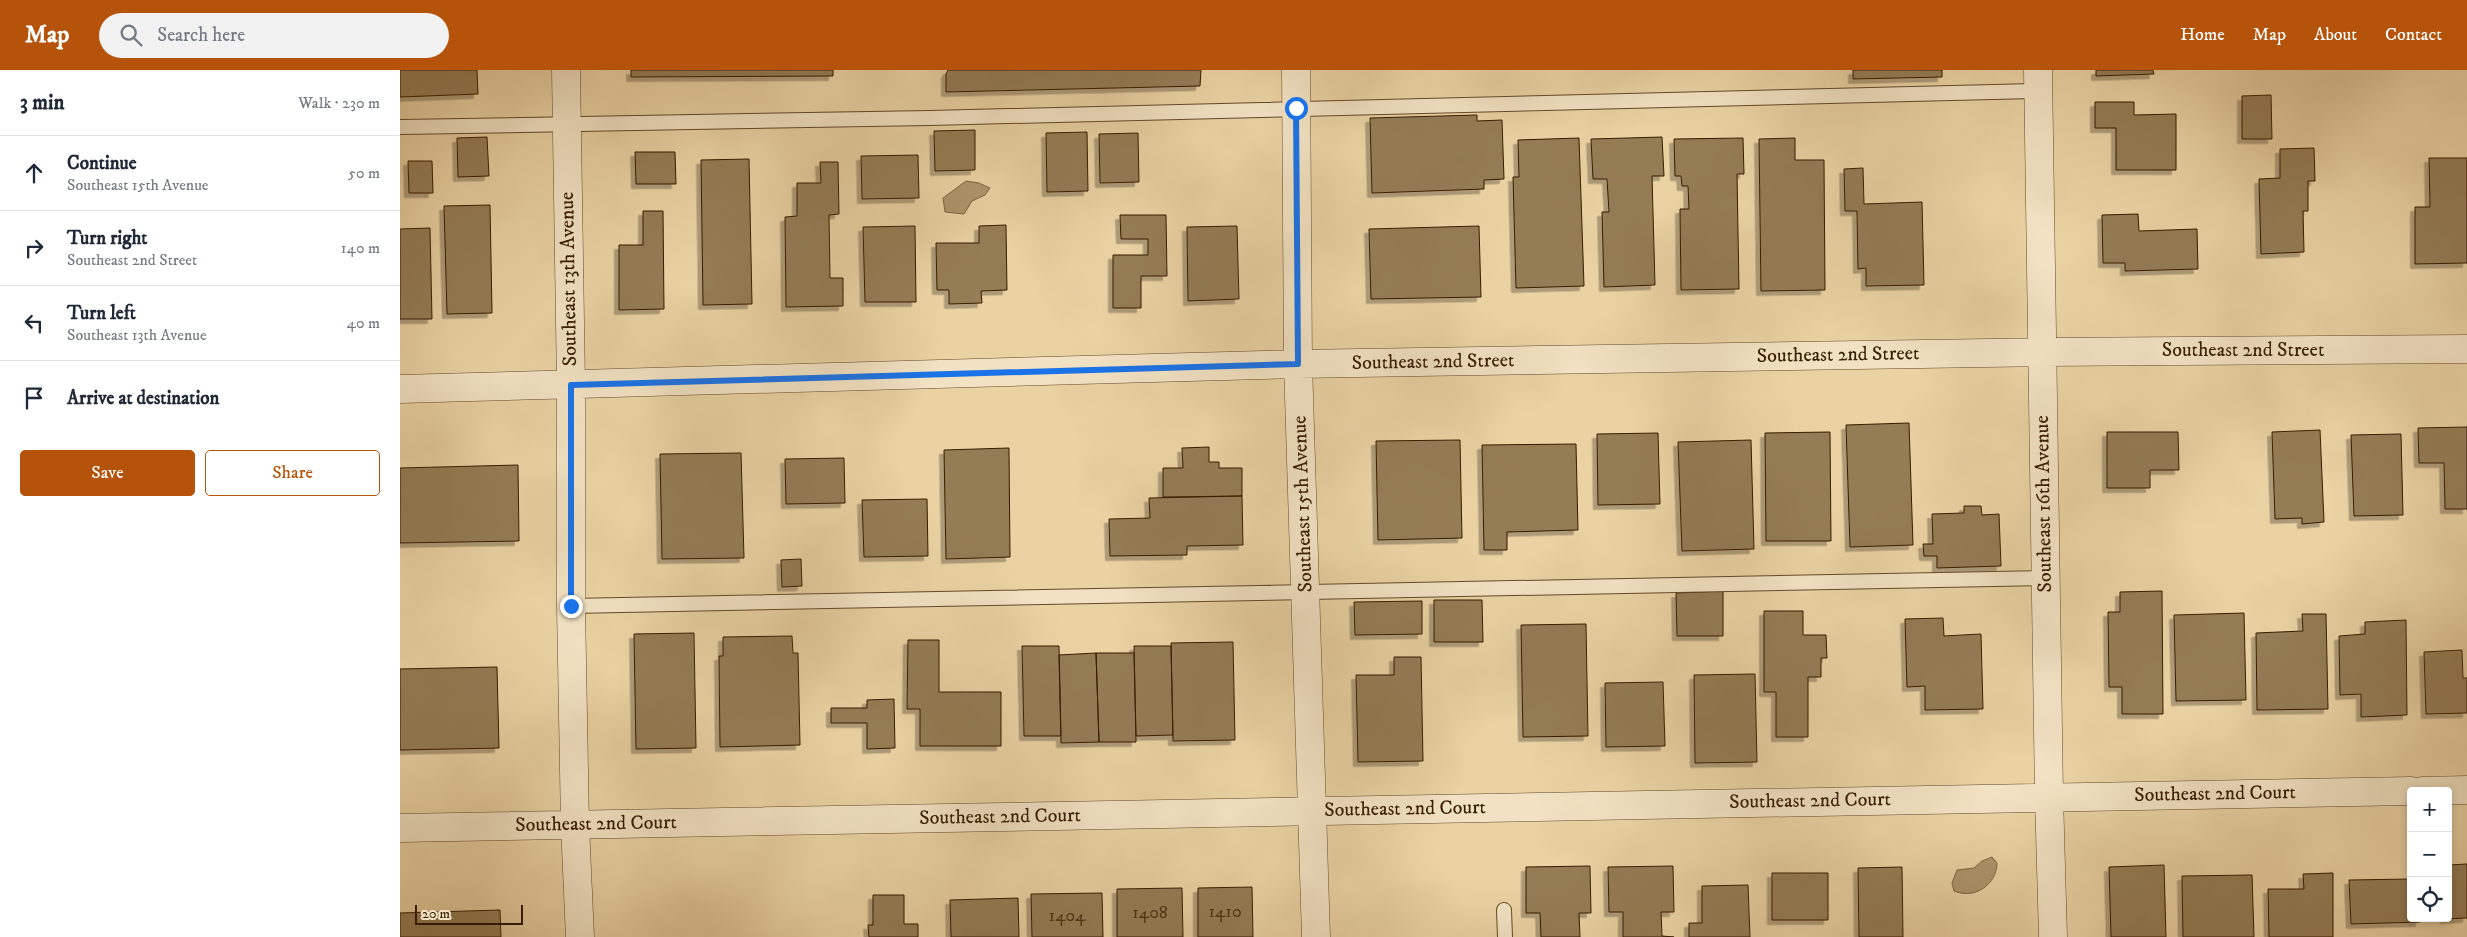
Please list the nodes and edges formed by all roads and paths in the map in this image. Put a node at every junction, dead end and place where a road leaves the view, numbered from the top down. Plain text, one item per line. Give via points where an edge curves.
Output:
1 (566, 70) edge
2 (1296, 70) edge
3 (2039, 80) edge
4 (1296, 108) junction
5 (567, 124) junction
6 (400, 127) edge
7 (2467, 348) edge
8 (2042, 352) junction
9 (1298, 364) junction
10 (571, 385) junction
11 (400, 389) edge
12 (2045, 578) junction
13 (1306, 591) junction
14 (571, 606) junction
15 (2452, 790) edge
16 (2467, 790) edge
17 (2407, 791) edge
18 (2049, 796) junction
19 (1311, 811) junction
20 (575, 825) junction
21 (400, 828) edge
22 (1504, 910) dead end
23 (580, 937) edge
24 (1316, 937) edge
25 (1505, 937) edge
26 (2053, 937) edge

1 - 5 street, Southeast 13th Avenue
2 - 4 street, Southeast 15th Avenue
3 - 4 lane
3 - 8 street, Southeast 16th Avenue
4 - 5 lane
4 - 9 street, Southeast 15th Avenue
5 - 6 lane
5 - 10 street, Southeast 13th Avenue
7 - 8 street, Southeast 2nd Street
8 - 9 street, Southeast 2nd Street
8 - 12 street, Southeast 16th Avenue
9 - 10 street, Southeast 2nd Street
9 - 13 street, Southeast 15th Avenue
10 - 11 street, Southeast 2nd Street
10 - 14 street, Southeast 13th Avenue
12 - 13 lane
12 - 18 street, Southeast 16th Avenue
13 - 14 lane
13 - 19 street, Southeast 15th Avenue
14 - 20 street, Southeast 13th Avenue
15 - 16 street
17 - 18 street, Southeast 2nd Court
18 - 19 street, Southeast 2nd Court
18 - 26 street, Southeast 16th Avenue
19 - 20 street, Southeast 2nd Court
19 - 24 street, Southeast 15th Avenue
20 - 21 street, Southeast 2nd Court
20 - 23 street, Southeast 13th Avenue
22 - 25 lane

